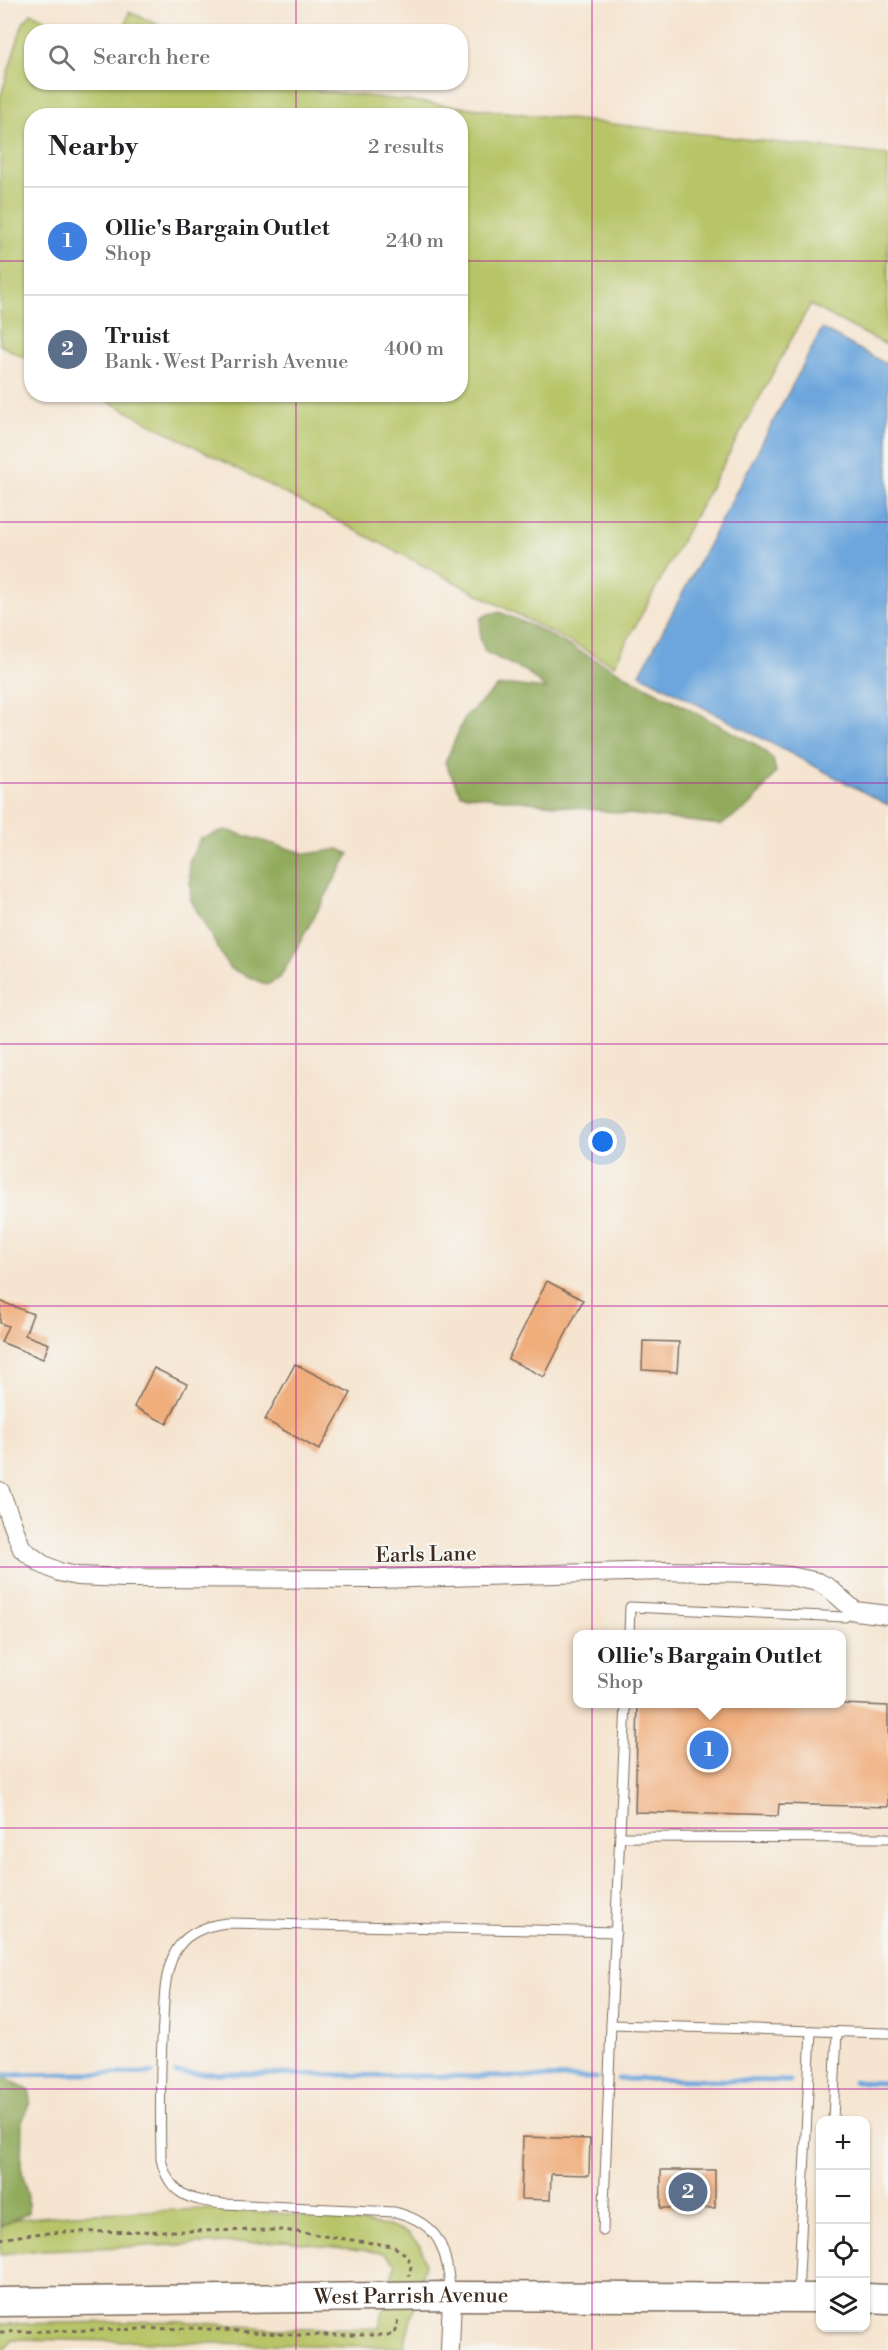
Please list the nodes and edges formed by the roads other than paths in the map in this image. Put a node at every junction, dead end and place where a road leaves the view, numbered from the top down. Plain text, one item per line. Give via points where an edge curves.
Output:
1 (0, 1491) edge
2 (855, 1611) junction
3 (888, 1615) edge
4 (629, 1630) edge
5 (626, 1708) edge
6 (620, 1837) junction
7 (888, 1838) edge
8 (615, 1932) junction
9 (611, 2025) junction
10 (812, 2031) junction
11 (837, 2032) junction
12 (888, 2033) edge
13 (833, 2116) edge
14 (603, 2231) dead end
15 (452, 2296) junction
16 (809, 2298) edge
17 (870, 2298) edge
18 (888, 2298) edge
19 (0, 2302) edge
20 (450, 2350) edge

1 - 2 street, Earls Lane via 22,1549 42,1564 77,1576 377,1579 664,1571 754,1573 818,1582
2 - 3 street
2 - 4 lane via 845,1617 630,1607
5 - 6 lane
6 - 7 lane
6 - 8 lane
8 - 9 lane
8 - 15 lane via 226,1923 198,1930 175,1953 165,1983 160,2061 161,2159 174,2190 215,2203 411,2216 425,2224 443,2246
9 - 10 lane
9 - 14 lane
10 - 11 lane
10 - 16 lane
11 - 12 lane
11 - 13 lane
15 - 16 main road, West Parrish Avenue
15 - 19 main road, West Parrish Avenue
15 - 20 street
17 - 18 main road

